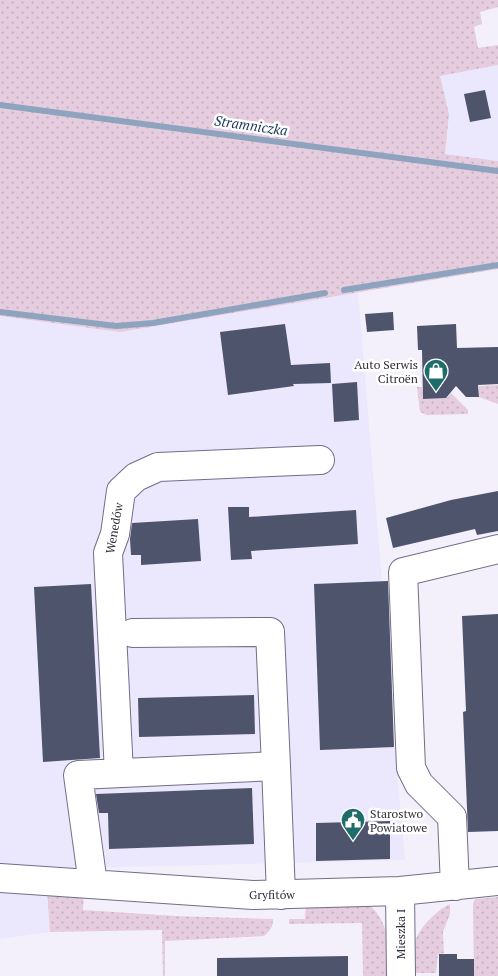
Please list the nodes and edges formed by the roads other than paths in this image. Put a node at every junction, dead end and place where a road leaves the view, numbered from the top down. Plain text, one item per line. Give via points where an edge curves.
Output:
1 (320, 460) dead end
2 (498, 550) edge
3 (132, 633) dead end
4 (276, 766) junction
5 (119, 773) junction
6 (0, 879) edge
7 (498, 881) edge
8 (93, 884) junction
9 (456, 886) junction
10 (400, 892) junction
11 (281, 895) junction
12 (401, 976) edge

1 - 5 street, Wenedów via 158,467 136,477 121,491 115,534 108,553
2 - 9 street via 402,572 411,768 419,784 452,817
3 - 4 street via 270,632
4 - 5 street
4 - 11 street
5 - 8 street via 78,775
6 - 8 street, Gryfitów
7 - 9 street, Gryfitów
8 - 11 street, Gryfitów
9 - 10 street, Gryfitów
10 - 11 street, Gryfitów
10 - 12 street, Mieszka I

